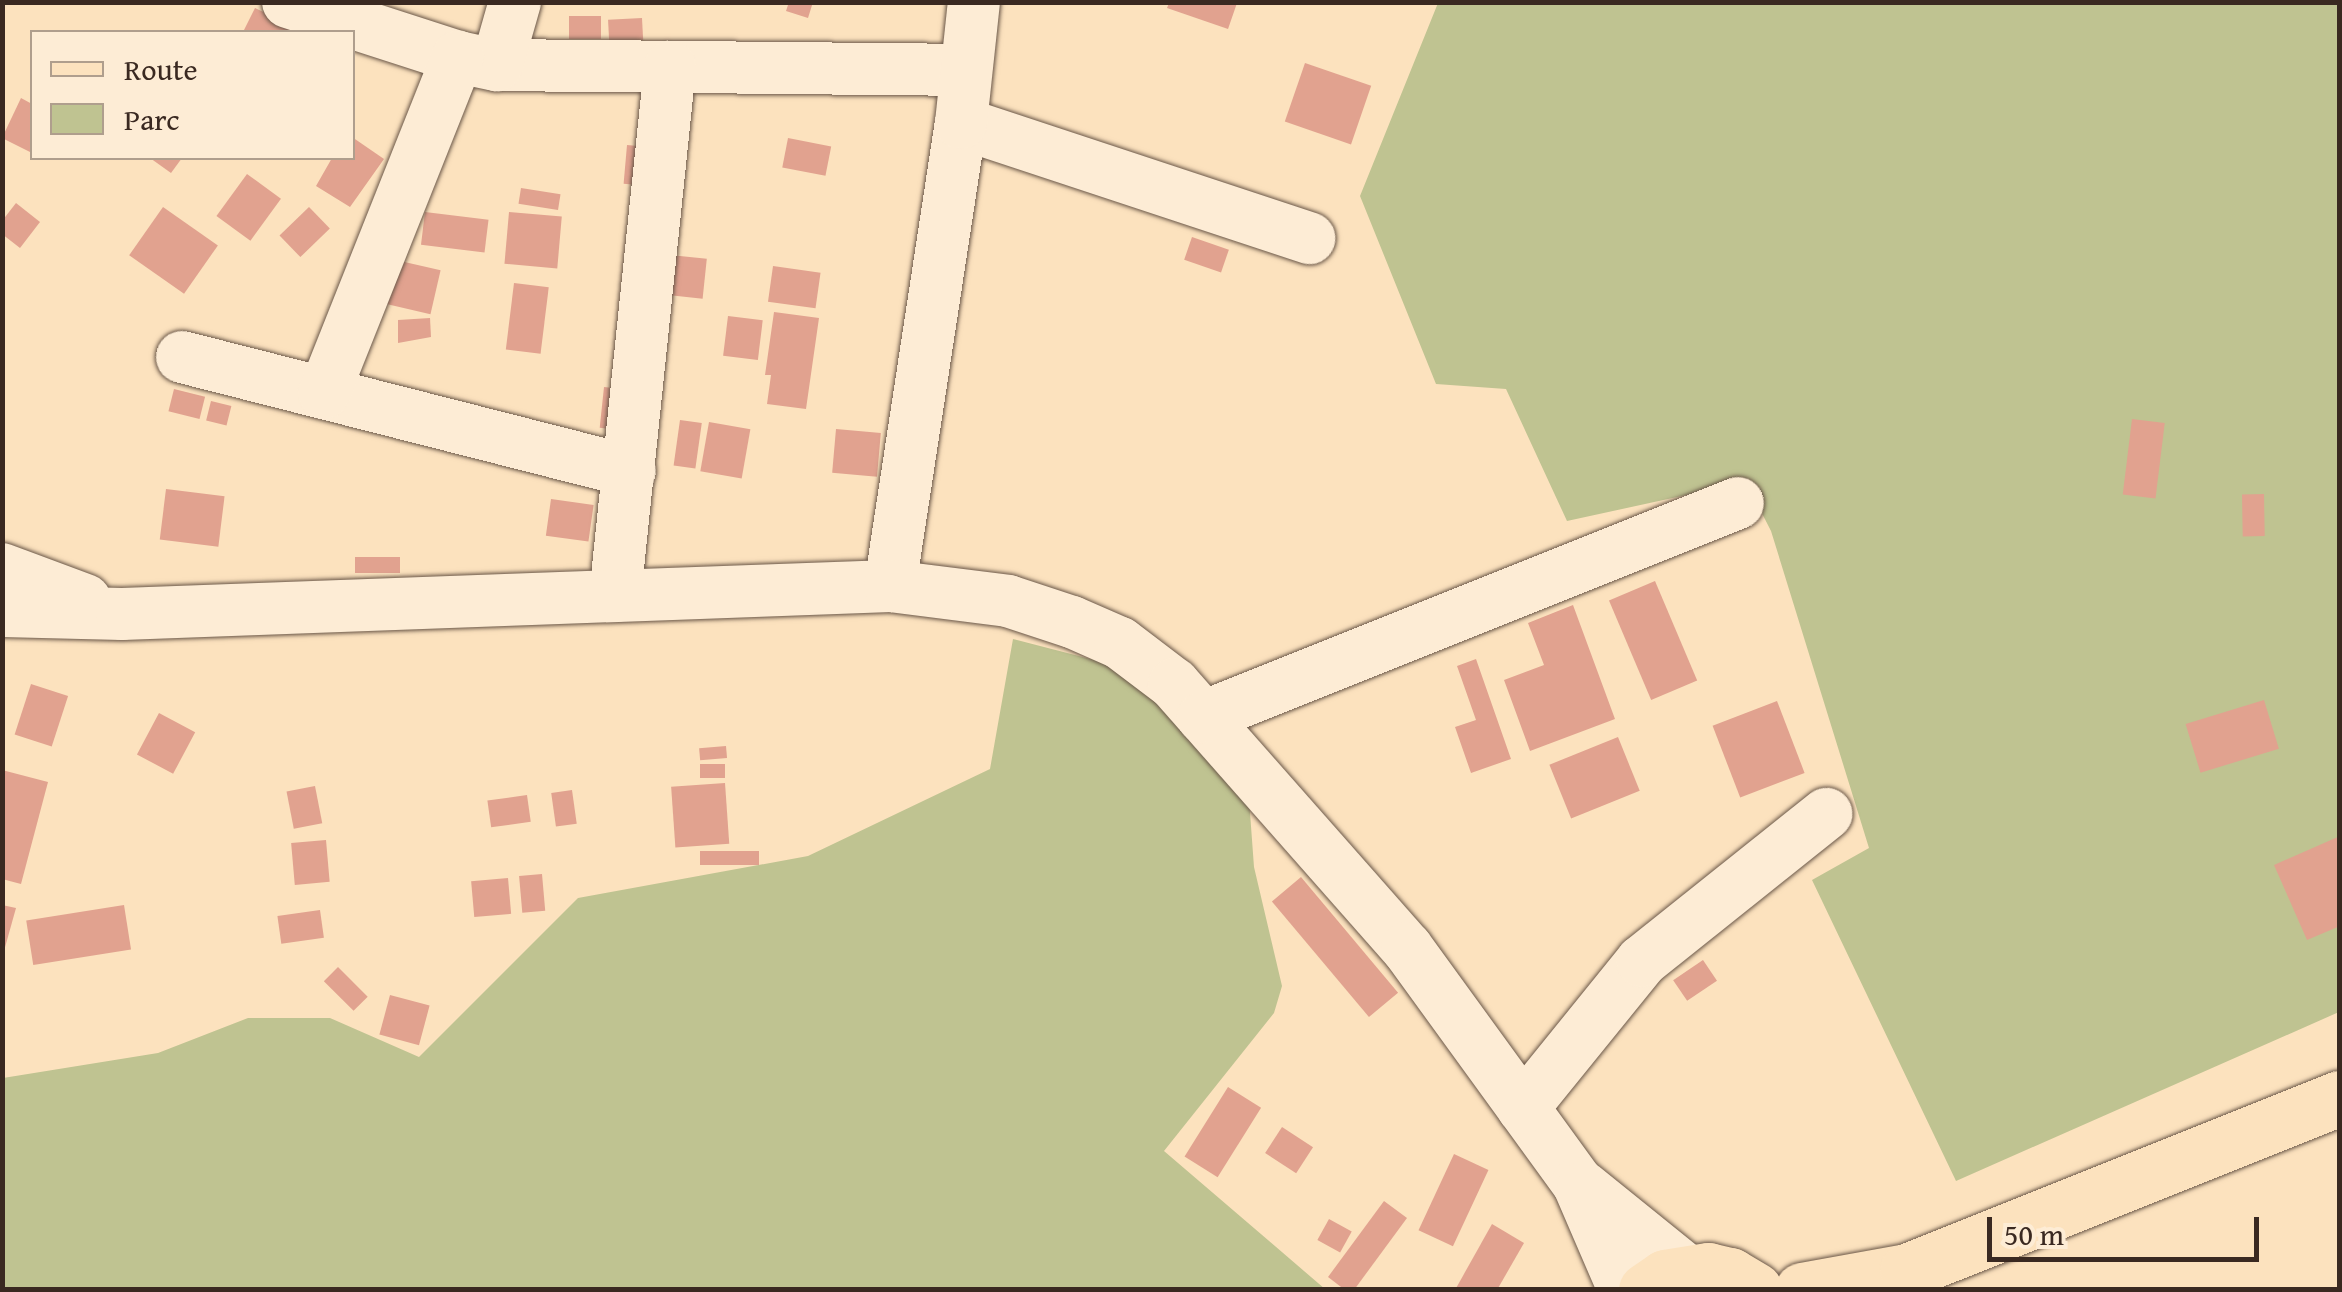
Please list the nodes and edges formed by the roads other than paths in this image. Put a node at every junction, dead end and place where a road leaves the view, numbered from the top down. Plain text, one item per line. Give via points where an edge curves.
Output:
1 (288, 2) edge
2 (515, 2) edge
3 (974, 2) edge
4 (478, 61) junction
5 (670, 67) junction
6 (966, 70) junction
7 (961, 123) junction
8 (1309, 238) dead end
9 (182, 357) dead end
10 (324, 393) junction
11 (630, 472) junction
12 (1738, 503) dead end
13 (2, 569) edge
14 (890, 586) junction
15 (615, 596) junction
16 (2, 611) edge
17 (122, 614) junction
18 (1203, 717) junction
19 (1826, 814) dead end
20 (2340, 1098) edge
21 (1523, 1108) junction
22 (1578, 1183) junction
23 (1666, 1280) edge
24 (1896, 1280) edge
25 (1624, 1290) edge
26 (1755, 1290) edge
27 (1802, 1290) edge

1 - 4 street
2 - 4 street
3 - 6 street
4 - 5 street
4 - 10 street
5 - 6 street
5 - 11 street
6 - 7 street
7 - 8 street
7 - 14 street
9 - 10 street
10 - 11 street
11 - 15 street
12 - 18 street
13 - 17 street
14 - 15 street
14 - 18 street via 1008,602 1088,629 1120,643 1174,684
15 - 17 street
16 - 17 street
18 - 21 street via 1407,948
19 - 21 street via 1642,961
20 - 24 main road
21 - 22 street
22 - 23 street
22 - 25 street
23 - 26 main road via 1730,1275
24 - 27 main road

